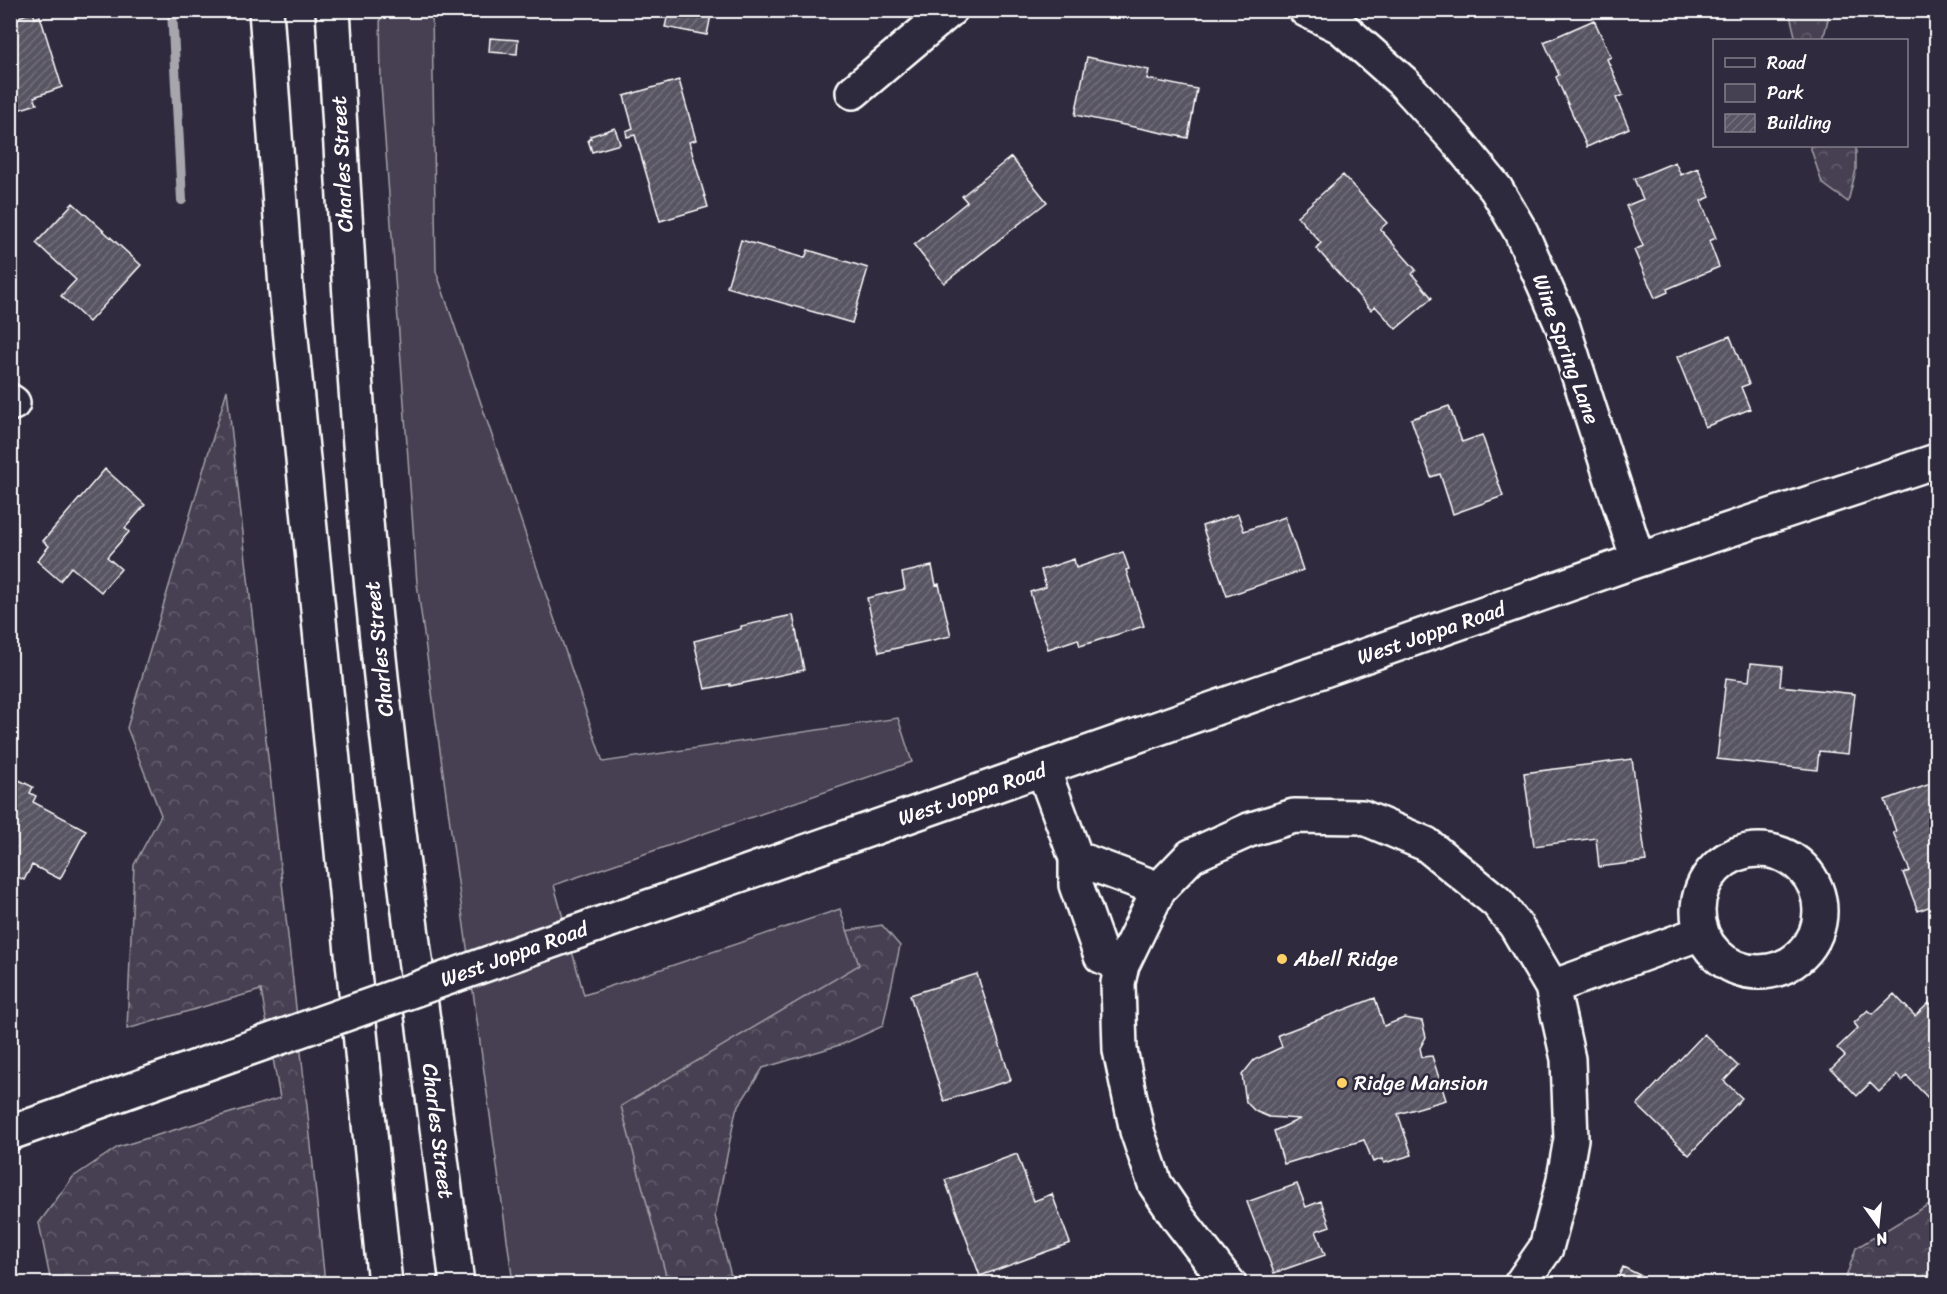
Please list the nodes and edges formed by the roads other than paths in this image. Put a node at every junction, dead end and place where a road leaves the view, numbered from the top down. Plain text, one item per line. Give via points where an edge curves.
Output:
1 (333, 10) edge
2 (950, 10) edge
3 (1306, 10) edge
4 (266, 11) edge
5 (1344, 19) edge
6 (853, 92) dead end
7 (1936, 461) edge
8 (1638, 560) junction
9 (1043, 769) junction
10 (1076, 858) junction
11 (1159, 889) junction
12 (1701, 933) dead end
13 (1122, 965) junction
14 (1552, 987) junction
15 (10, 1133) edge
16 (385, 1284) edge
17 (457, 1284) edge
18 (1229, 1284) edge
19 (1521, 1284) edge

1 - 17 street, Charles Street via 369,557
2 - 6 street
3 - 5 street, Wine Spring Lane
4 - 16 street via 286,288
5 - 8 street, Wine Spring Lane via 1457,141 1496,189 1521,232 1563,327
7 - 8 street, West Joppa Road
8 - 9 street, West Joppa Road
9 - 10 street
9 - 15 street, West Joppa Road, bridge
10 - 11 street
10 - 13 street via 1076,885 1101,956
11 - 13 street
11 - 14 street via 1191,856 1249,830 1294,816 1362,816 1426,844 1497,902
12 - 14 street
13 - 18 street via 1118,983 1120,1050 1137,1131 1155,1184
14 - 19 street via 1568,1059 1571,1139 1546,1248

